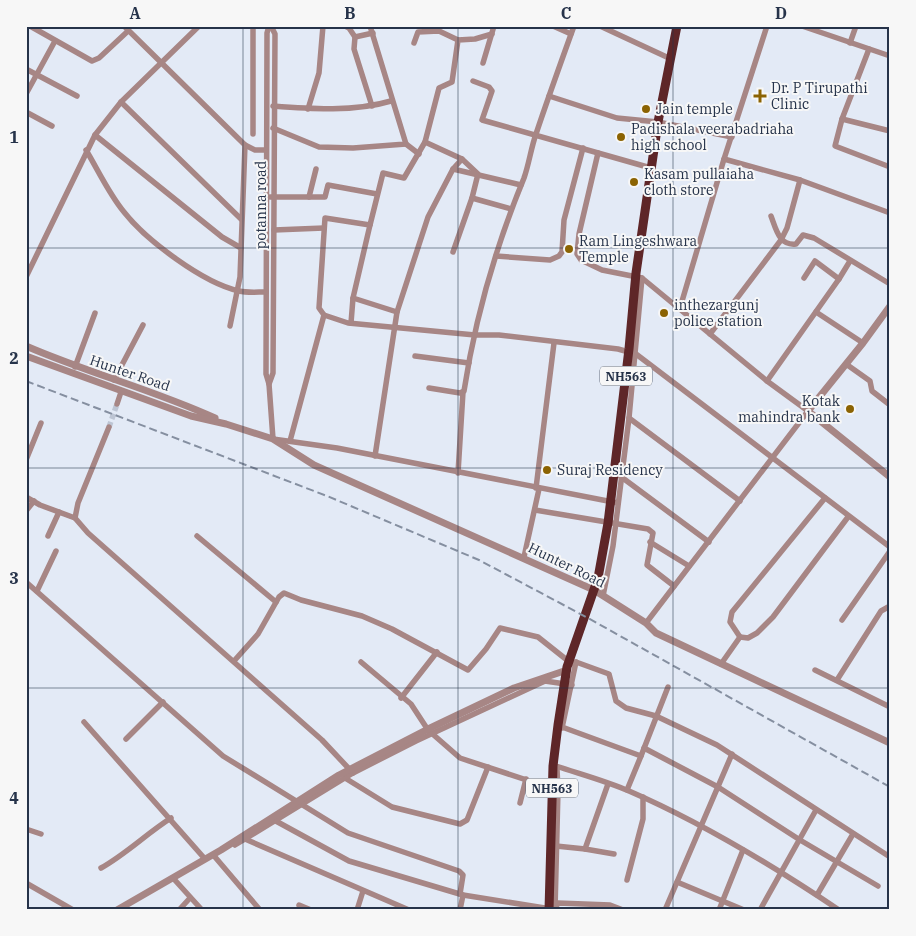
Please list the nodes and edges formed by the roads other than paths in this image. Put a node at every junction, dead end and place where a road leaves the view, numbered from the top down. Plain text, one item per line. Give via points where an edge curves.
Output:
1 (30, 26) edge
2 (199, 26) edge
3 (253, 26) edge
4 (270, 26) edge
5 (323, 26) edge
6 (345, 26) edge
7 (370, 26) edge
8 (494, 26) edge
9 (553, 26) edge
10 (574, 26) edge
11 (600, 26) edge
12 (677, 26) edge
13 (767, 26) edge
14 (802, 26) edge
15 (856, 26) edge
16 (126, 28) edge
17 (42, 29) edge
18 (373, 33) junction
19 (492, 34) junction
20 (571, 34) junction
21 (354, 37) junction
22 (458, 40) junction
23 (56, 41) junction
24 (414, 43) dead end
25 (850, 43) junction
26 (870, 49) junction
27 (890, 56) edge
28 (671, 59) junction
29 (160, 63) junction
30 (483, 64) dead end
31 (26, 69) edge
32 (36, 75) junction
33 (472, 82) dead end
34 (26, 94) edge
35 (77, 96) dead end
36 (549, 96) junction
37 (391, 101) junction
38 (121, 102) junction
39 (273, 106) junction
40 (372, 106) junction
41 (308, 108) junction
42 (26, 112) edge
43 (842, 119) junction
44 (658, 122) junction
45 (52, 126) dead end
46 (273, 128) junction
47 (890, 131) edge
48 (253, 134) dead end
49 (95, 135) junction
50 (535, 136) junction
51 (732, 137) junction
52 (425, 142) junction
53 (406, 144) junction
54 (245, 145) junction
55 (582, 148) junction
56 (86, 150) junction
57 (261, 150) junction
58 (598, 153) junction
59 (419, 154) junction
60 (462, 159) junction
61 (724, 159) junction
62 (890, 168) edge
63 (316, 169) dead end
64 (453, 169) junction
65 (650, 171) junction
66 (478, 174) junction
67 (800, 180) junction
68 (520, 185) junction
69 (377, 194) junction
70 (265, 196) junction
71 (273, 197) junction
72 (309, 197) junction
73 (472, 198) junction
74 (511, 209) junction
75 (890, 214) edge
76 (771, 216) dead end
77 (241, 219) junction
78 (370, 225) junction
79 (324, 228) junction
80 (274, 230) junction
81 (781, 240) junction
82 (241, 248) junction
83 (453, 252) dead end
84 (496, 256) junction
85 (850, 261) junction
86 (26, 278) edge
87 (642, 278) junction
88 (804, 278) dead end
89 (839, 279) junction
90 (890, 284) edge
91 (238, 291) junction
92 (261, 292) junction
93 (353, 298) junction
94 (890, 306) edge
95 (680, 308) junction
96 (397, 312) junction
97 (816, 312) junction
98 (95, 313) dead end
99 (324, 315) junction
100 (351, 323) junction
101 (143, 325) dead end
102 (230, 326) dead end
103 (393, 326) junction
104 (710, 334) junction
105 (475, 335) junction
106 (554, 343) junction
107 (863, 344) junction
108 (26, 346) edge
109 (636, 354) junction
110 (26, 356) edge
111 (415, 356) dead end
112 (469, 363) junction
113 (846, 364) junction
114 (75, 367) junction
115 (114, 380) junction
116 (767, 381) junction
117 (269, 384) junction
118 (429, 388) dead end
119 (121, 392) junction
120 (463, 392) junction
121 (117, 404) tunnel mouth
122 (890, 405) edge
123 (808, 411) junction
124 (629, 418) junction
125 (41, 423) dead end
126 (226, 424) junction
127 (109, 427) tunnel mouth
128 (270, 438) junction
129 (290, 441) junction
130 (375, 456) junction
131 (772, 459) junction
132 (26, 460) edge
133 (458, 473) junction
134 (620, 476) junction
135 (890, 477) edge
136 (537, 488) junction
137 (26, 497) edge
138 (826, 498) junction
139 (34, 501) junction
140 (740, 502) junction
141 (618, 503) junction
142 (535, 510) junction
143 (26, 511) edge
144 (59, 512) junction
145 (848, 517) junction
146 (75, 518) junction
147 (615, 524) junction
148 (48, 536) dead end
149 (197, 536) dead end
150 (650, 542) junction
151 (709, 542) junction
152 (890, 547) edge
153 (890, 551) edge
154 (56, 552) dead end
155 (524, 557) junction
156 (689, 566) junction
157 (26, 582) edge
158 (674, 586) junction
159 (37, 591) junction
160 (603, 596) junction
161 (276, 602) junction
162 (890, 606) edge
163 (842, 620) dead end
164 (646, 623) junction
165 (740, 637) junction
166 (437, 652) junction
167 (234, 661) junction
168 (361, 662) dead end
169 (576, 662) junction
170 (721, 664) junction
171 (567, 670) junction
172 (815, 670) dead end
173 (837, 680) junction
174 (572, 684) junction
175 (668, 687) dead end
176 (401, 698) junction
177 (163, 702) junction
178 (890, 706) edge
179 (656, 716) junction
180 (84, 722) dead end
181 (562, 727) junction
182 (433, 734) junction
183 (126, 739) dead end
184 (890, 744) edge
185 (644, 748) junction
186 (732, 754) junction
187 (641, 756) junction
188 (556, 766) junction
189 (488, 767) junction
190 (353, 773) junction
191 (345, 778) junction
192 (526, 779) junction
193 (608, 784) junction
194 (718, 787) junction
195 (558, 790) junction
196 (627, 790) junction
197 (643, 797) junction
198 (520, 803) dead end
199 (301, 805) junction
200 (816, 810) junction
201 (171, 818) junction
202 (274, 820) junction
203 (701, 825) junction
204 (26, 829) edge
205 (41, 834) dead end
206 (853, 834) junction
207 (245, 839) junction
208 (800, 840) junction
209 (556, 846) junction
210 (585, 849) junction
211 (743, 850) junction
212 (614, 854) dead end
213 (215, 857) junction
214 (890, 857) edge
215 (205, 859) junction
216 (837, 862) junction
217 (101, 868) dead end
218 (188, 869) junction
219 (782, 872) junction
220 (173, 878) junction
221 (627, 880) dead end
222 (677, 882) junction
223 (26, 883) edge
224 (878, 886) dead end
225 (363, 891) junction
226 (461, 894) junction
227 (818, 895) junction
228 (190, 898) junction
229 (723, 900) junction
230 (300, 905) dead end
231 (70, 908) edge
232 (119, 909) edge
233 (179, 910) edge
234 (202, 910) edge
235 (260, 910) edge
236 (311, 910) edge
237 (357, 910) edge
238 (409, 910) edge
239 (460, 910) edge
240 (549, 910) edge
241 (553, 910) edge
242 (623, 910) edge
243 (665, 910) edge
244 (719, 910) edge
245 (744, 910) edge
246 (760, 910) edge
247 (840, 910) edge

1 - 17 street
2 - 29 street
3 - 48 street
4 - 39 street, potanna road via 275,34
4 - 57 street, potanna road
5 - 41 street via 319,73
6 - 21 street
7 - 18 street
8 - 19 street
9 - 20 street
10 - 20 street
11 - 28 street
12 - 28 highway, NH563
13 - 51 street
14 - 25 street
15 - 25 street
16 - 23 street via 99,58 92,61
16 - 29 street
17 - 23 street
18 - 21 street
18 - 37 street
19 - 22 street
19 - 30 street
20 - 36 street
21 - 40 street via 354,49
22 - 24 street via 439,31 418,32
22 - 52 street via 452,82 439,88
23 - 32 street
25 - 26 street
26 - 27 street
26 - 43 street
28 - 44 highway, NH563
29 - 38 street
29 - 54 street
31 - 32 street
32 - 34 street
32 - 35 street
33 - 50 street via 489,86 492,91 482,120
36 - 44 street via 617,118
36 - 50 street
37 - 40 street
37 - 53 street
38 - 49 street
38 - 77 street
39 - 41 street
39 - 46 street, potanna road
40 - 41 street
42 - 45 street
43 - 47 street
43 - 62 street via 835,146
44 - 51 street
44 - 65 highway, NH563
46 - 53 street via 319,147
46 - 71 street, potanna road
49 - 56 street
49 - 82 street via 222,237
50 - 55 street
50 - 68 street
51 - 61 street
52 - 59 street
52 - 60 street
53 - 59 street
54 - 57 street
54 - 77 street
55 - 58 street
55 - 84 street via 564,220 559,256 550,260
56 - 86 street
56 - 91 street via 134,225 175,258
57 - 70 street, potanna road
58 - 65 street
58 - 87 street via 577,254 586,265
59 - 69 street via 404,178 383,173
60 - 64 street
60 - 66 street
61 - 67 street
61 - 95 street
63 - 72 street
64 - 66 street
64 - 96 street via 428,217
65 - 171 highway, NH563 via 608,523 598,578
66 - 68 street
66 - 73 street
67 - 75 street
67 - 81 street
68 - 74 street
69 - 72 street via 328,185 325,197
69 - 78 street
70 - 71 street
70 - 92 street, potanna road
71 - 72 street
71 - 80 street, potanna road
73 - 74 street
73 - 83 street
74 - 84 street
76 - 81 street
77 - 82 street
78 - 79 street via 325,218
78 - 93 street
79 - 80 street
79 - 99 street via 319,308
80 - 117 street, potanna road via 273,373
81 - 85 street via 790,245 796,244 806,235
81 - 104 street
82 - 91 street
84 - 105 street
85 - 89 street
85 - 90 street
87 - 95 street
87 - 109 street
88 - 89 street via 816,260
89 - 97 street
91 - 92 street
91 - 102 street
92 - 117 street, potanna road
93 - 96 street
93 - 100 street
94 - 107 street
95 - 104 street
96 - 103 street
97 - 107 street
97 - 116 street
98 - 114 street
99 - 100 street
99 - 129 street
100 - 103 street
101 - 115 street
103 - 105 street
103 - 130 street
104 - 116 street
105 - 106 street
105 - 112 street
106 - 109 street via 618,349
106 - 136 street
107 - 113 street
108 - 114 street, Hunter Road
109 - 124 street
109 - 131 street
110 - 119 street, Hunter Road
111 - 112 street
112 - 120 street
113 - 122 street via 870,381 872,390
113 - 123 street
114 - 115 street, Hunter Road
115 - 126 street, Hunter Road via 195,409
116 - 123 street
117 - 128 street, potanna road
118 - 120 street
119 - 121 street
119 - 126 street, Hunter Road via 191,416
120 - 133 street
123 - 131 street
123 - 135 street
124 - 134 street
124 - 140 street
125 - 132 street
126 - 128 street, Hunter Road
127 - 146 street
128 - 129 street
128 - 155 street, Hunter Road via 314,465
129 - 130 street
130 - 133 street
131 - 138 street
131 - 140 street
133 - 136 street
134 - 141 street
134 - 151 street
136 - 141 street
136 - 142 street
137 - 139 street
138 - 145 street
138 - 165 street via 732,612 730,622
139 - 143 street
139 - 144 street
140 - 151 street
141 - 147 street
142 - 147 street
142 - 155 street
144 - 146 street
144 - 148 street
145 - 152 street
145 - 165 street via 773,617 757,633 748,638
146 - 167 street
147 - 150 street via 648,529 653,534
147 - 160 street
149 - 161 street
150 - 156 street
150 - 158 street via 647,565
151 - 156 street
153 - 163 street
154 - 159 street
155 - 160 street, Hunter Road
156 - 158 street
157 - 159 street
158 - 164 street
159 - 177 street
160 - 164 street, Hunter Road
161 - 166 street via 284,593 362,616
161 - 167 street via 258,634
162 - 173 street via 881,611
164 - 170 street, Hunter Road via 656,634
165 - 170 street
166 - 169 street via 468,670 500,628 538,637 565,660 572,664
166 - 176 street
167 - 190 street via 322,740
168 - 176 street
169 - 174 street
169 - 179 street via 609,674 616,701 622,706
170 - 184 street, Hunter Road
171 - 215 street via 514,688 358,765
171 - 240 highway, NH563 via 553,766
172 - 173 street
173 - 178 street
174 - 181 street
174 - 182 street via 545,681
175 - 179 street
176 - 182 street via 412,704 421,722
177 - 183 street
177 - 199 street via 223,756
179 - 185 street
179 - 186 street
180 - 201 street
181 - 187 street
181 - 188 street
182 - 189 street via 460,758
182 - 190 street
185 - 187 street
185 - 194 street
186 - 194 street
186 - 200 street
187 - 196 street
188 - 193 street
188 - 195 street
189 - 191 street via 467,820 460,824 392,807
189 - 192 street
190 - 191 street
191 - 199 street
192 - 195 street
192 - 198 street
193 - 196 street
193 - 210 street
194 - 203 street
194 - 208 street
195 - 209 street
196 - 197 street
197 - 203 street
197 - 221 street via 643,819
199 - 202 street
199 - 226 street via 348,833 459,871 463,875
200 - 206 street
200 - 208 street
201 - 215 street
201 - 217 street
202 - 207 street
202 - 226 street via 349,861
203 - 211 street
203 - 222 street
204 - 205 street
206 - 214 street
206 - 216 street
207 - 213 street
207 - 225 street
208 - 216 street
208 - 219 street
209 - 210 street
209 - 242 street via 555,910 558,903 568,903 610,904
210 - 212 street
211 - 219 street
211 - 229 street
213 - 218 street via 196,869
213 - 235 street
215 - 218 street
216 - 224 street
216 - 227 street
218 - 220 street
219 - 227 street
219 - 246 street
220 - 228 street
220 - 232 street
222 - 229 street
222 - 243 street
223 - 231 street
225 - 237 street
225 - 238 street
226 - 239 street
226 - 241 street
227 - 247 street
228 - 233 street
228 - 234 street
229 - 244 street
229 - 245 street
230 - 236 street

